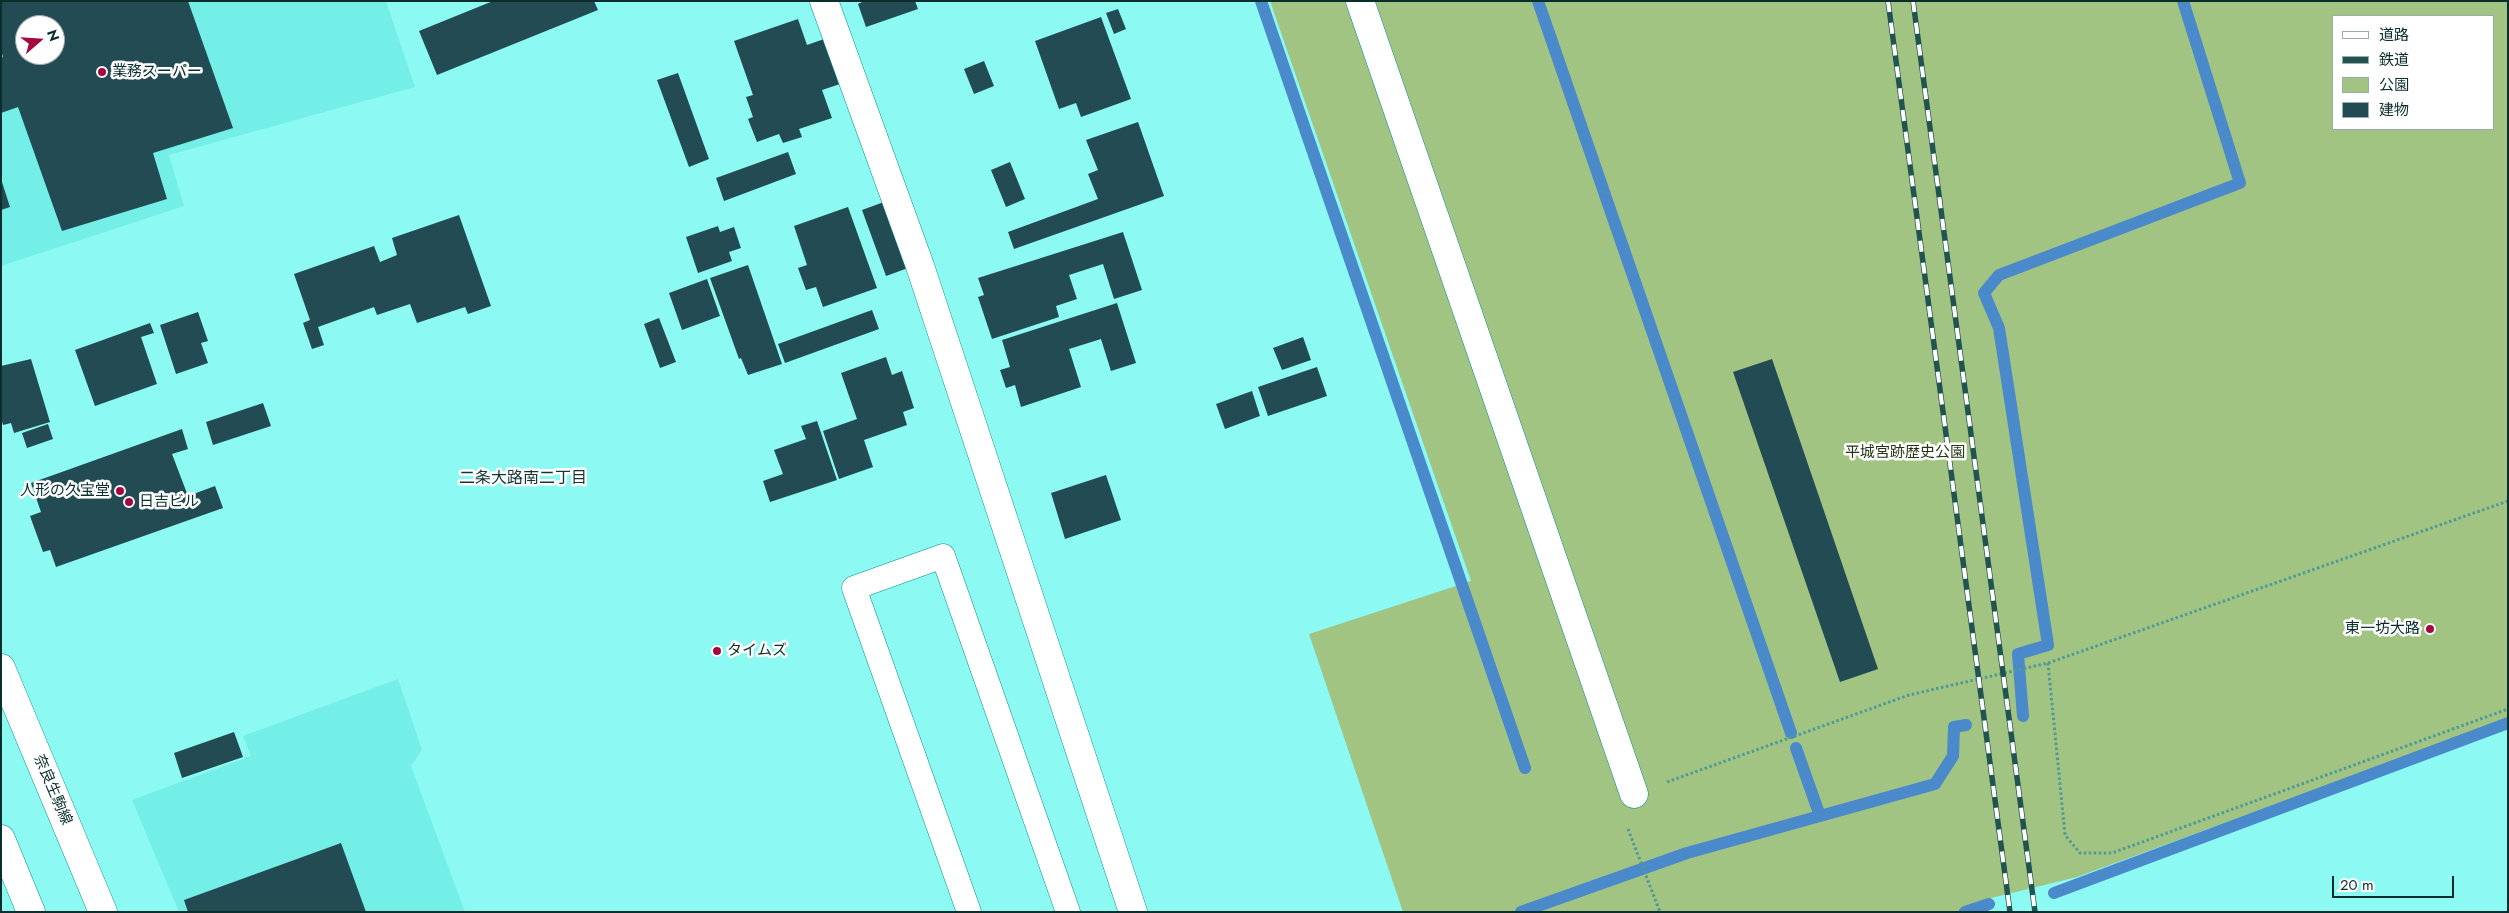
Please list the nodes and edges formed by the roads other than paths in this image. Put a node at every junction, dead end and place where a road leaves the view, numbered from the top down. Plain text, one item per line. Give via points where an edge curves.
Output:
1 (824, 1) edge
2 (1360, 1) edge
3 (1, 668) edge
4 (1634, 794) road end
5 (1, 839) edge
6 (30, 912) edge
7 (103, 912) edge
8 (968, 912) edge
9 (1068, 912) edge
10 (1133, 912) edge

1 - 10 street via 920,266
2 - 4 street
3 - 7 street, 奈良生駒線
5 - 6 street
8 - 9 lane via 854,588 943,556

